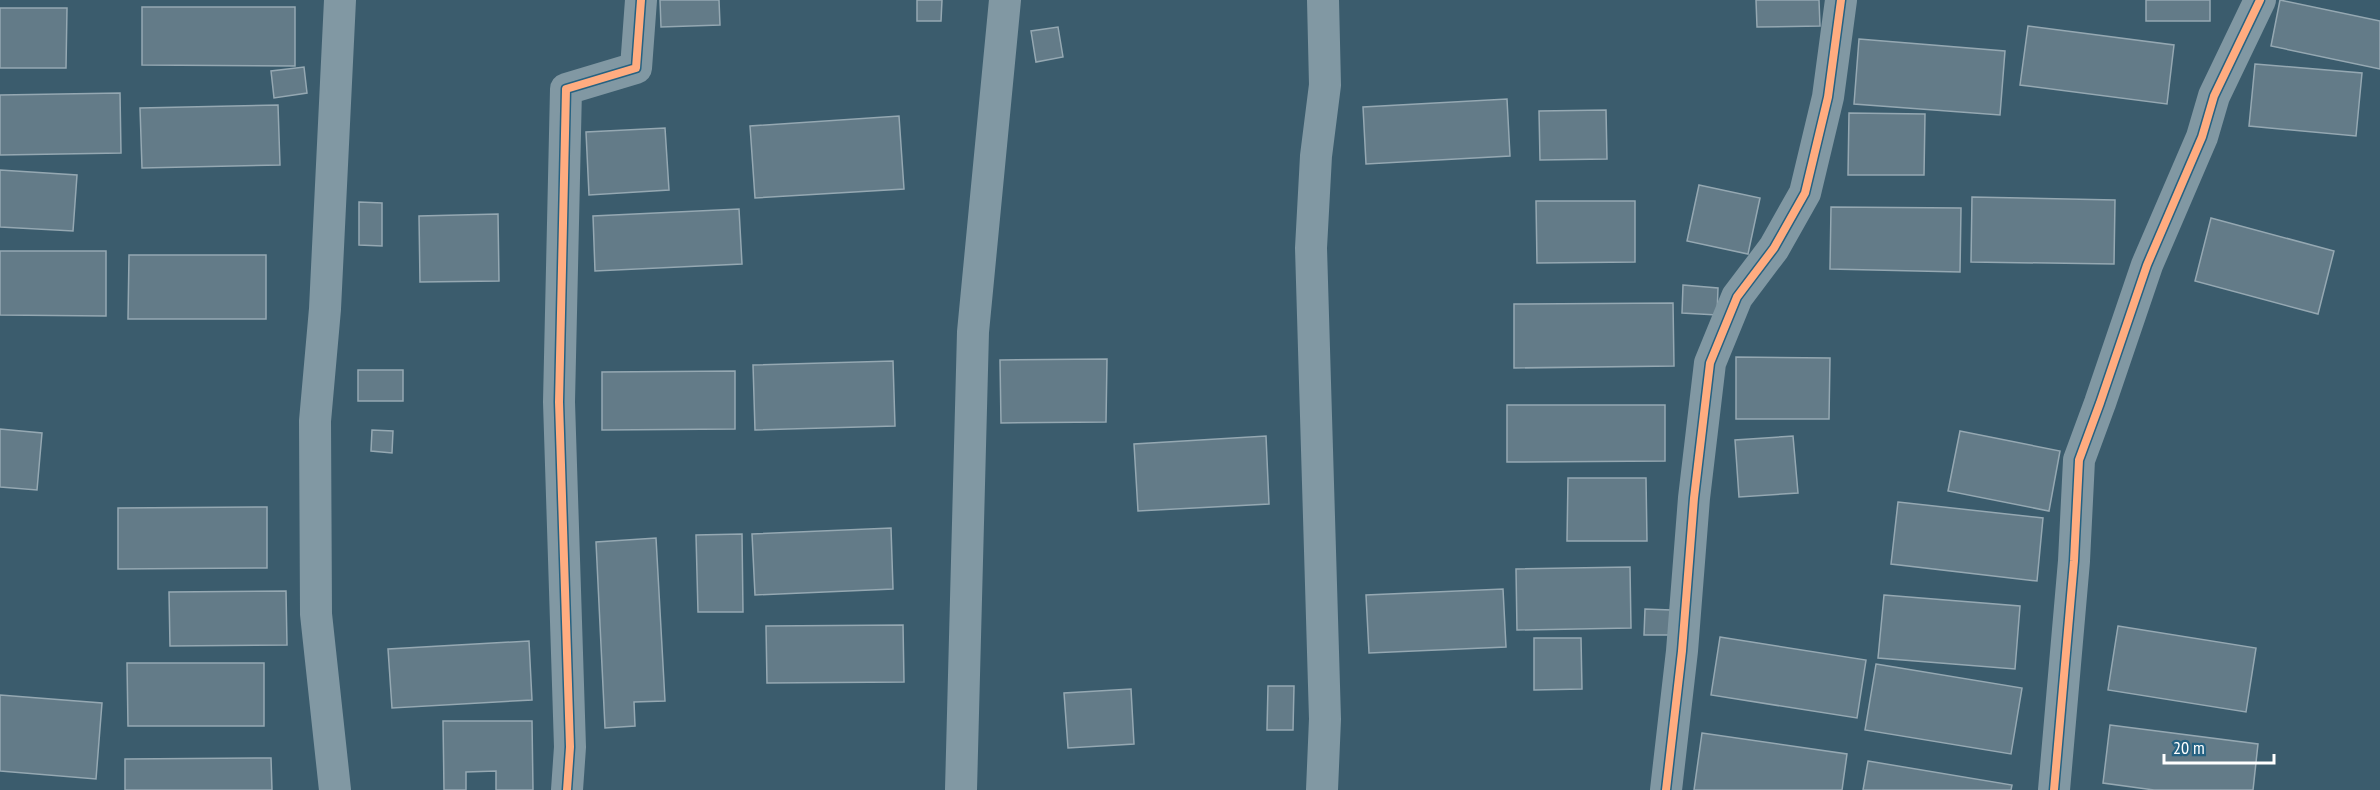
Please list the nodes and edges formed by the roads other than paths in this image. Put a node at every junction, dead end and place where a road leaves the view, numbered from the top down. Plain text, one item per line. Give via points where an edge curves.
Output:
1 (340, 0) edge
2 (641, 0) edge
3 (1005, 0) edge
4 (1323, 0) edge
5 (1841, 0) edge
6 (2260, 0) edge
7 (335, 790) edge
8 (567, 790) edge
9 (961, 790) edge
10 (1322, 790) edge
11 (1666, 790) edge
12 (2054, 790) edge

1 - 7 street via 325,309 315,421 316,614
2 - 8 street via 636,68 566,89 559,402 570,747
3 - 9 street via 973,332
4 - 10 street via 1325,85 1311,248 1324,707
5 - 11 street via 1828,97 1805,193 1774,248 1737,297 1710,363
6 - 12 street via 2214,96 2202,137 2147,265 2079,460

